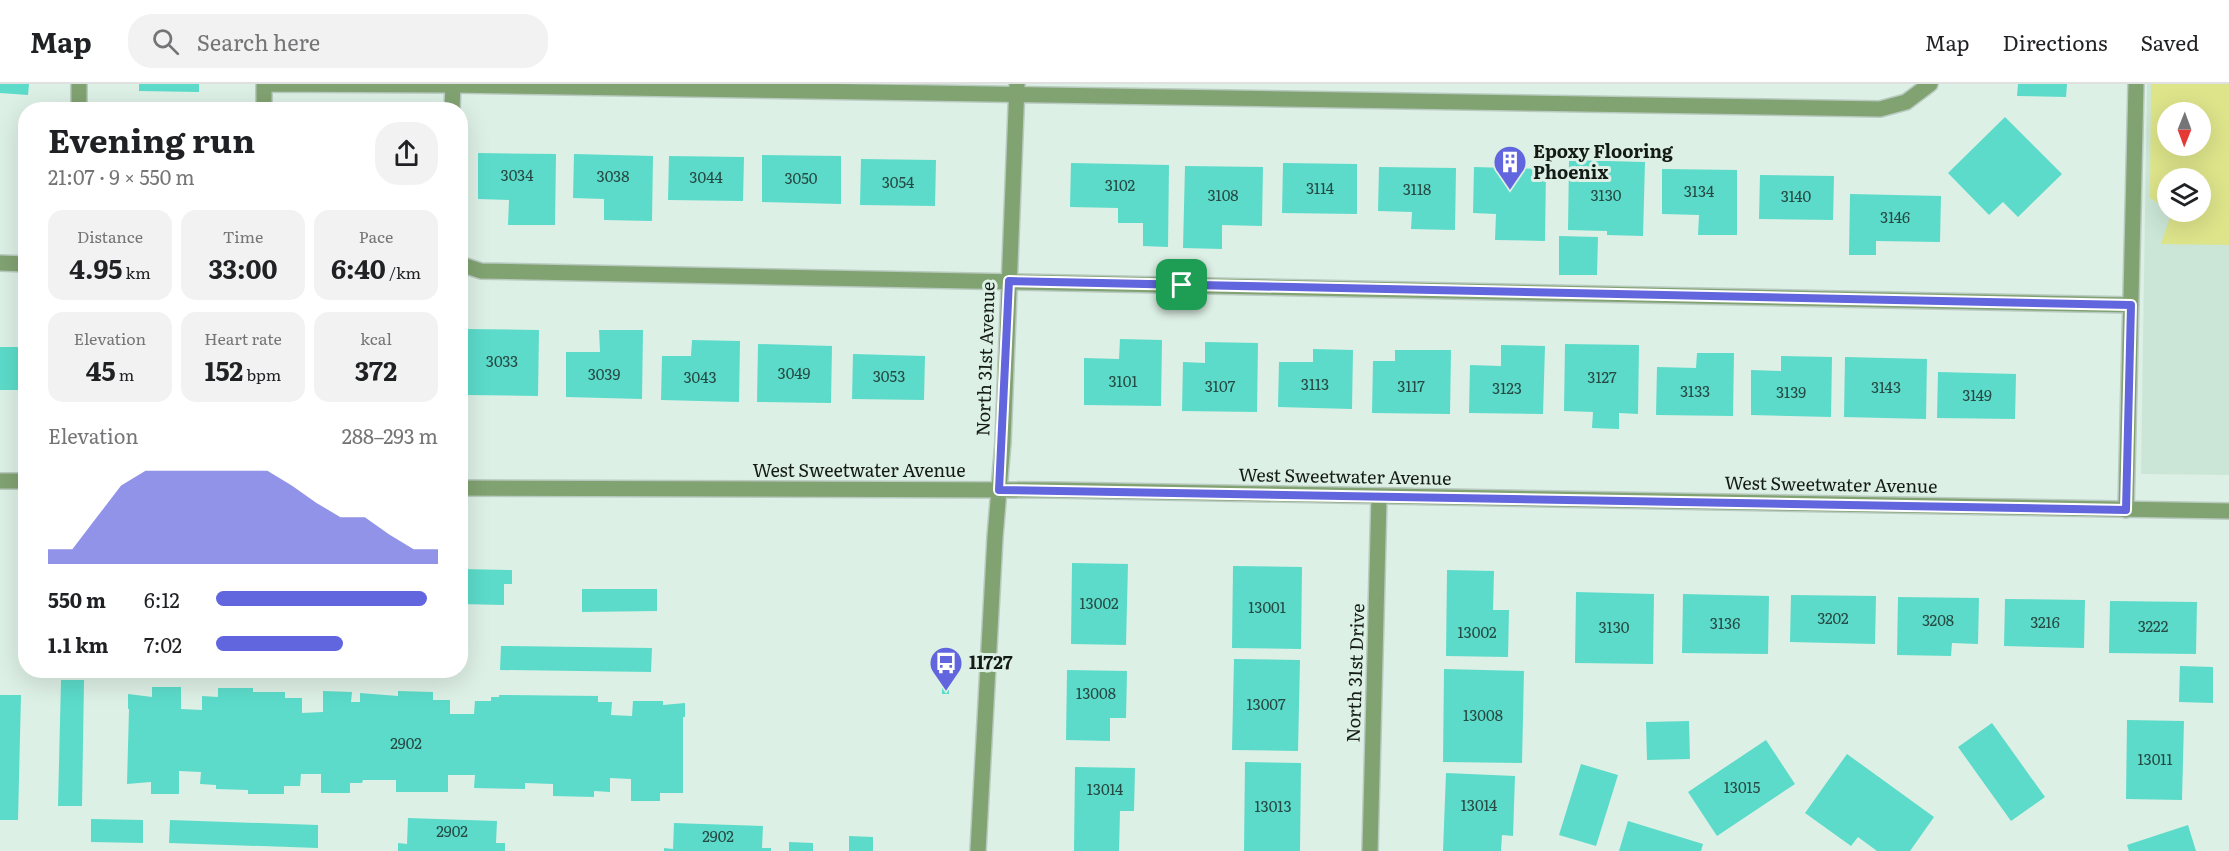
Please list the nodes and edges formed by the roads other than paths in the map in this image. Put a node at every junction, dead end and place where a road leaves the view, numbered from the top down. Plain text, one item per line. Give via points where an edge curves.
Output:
1 (79, 84) edge
2 (264, 84) edge
3 (2136, 84) edge
4 (453, 85) edge
5 (1930, 85) edge
6 (1017, 90) edge
7 (79, 102) edge
8 (264, 102) edge
9 (453, 102) edge
10 (0, 263) edge
11 (18, 264) edge
12 (468, 267) edge
13 (1009, 281) junction
14 (2131, 305) junction
15 (0, 481) edge
16 (18, 481) edge
17 (468, 488) edge
18 (999, 490) junction
19 (1379, 497) junction
20 (2126, 510) junction
21 (2229, 511) edge
22 (978, 851) edge
23 (1370, 851) edge

1 - 7 street
2 - 4 street
2 - 8 street
3 - 14 street
4 - 6 street
4 - 9 street
5 - 6 street via 1906,102 1880,109
6 - 13 street, North 31st Avenue
10 - 11 street
12 - 13 street via 481,271
13 - 14 street
13 - 18 street, North 31st Avenue
14 - 20 street
15 - 16 street
17 - 18 street, West Sweetwater Avenue
18 - 19 street, West Sweetwater Avenue
18 - 22 street, North 31st Avenue
19 - 20 street, West Sweetwater Avenue
19 - 23 street, North 31st Drive
20 - 21 street, West Sweetwater Avenue

